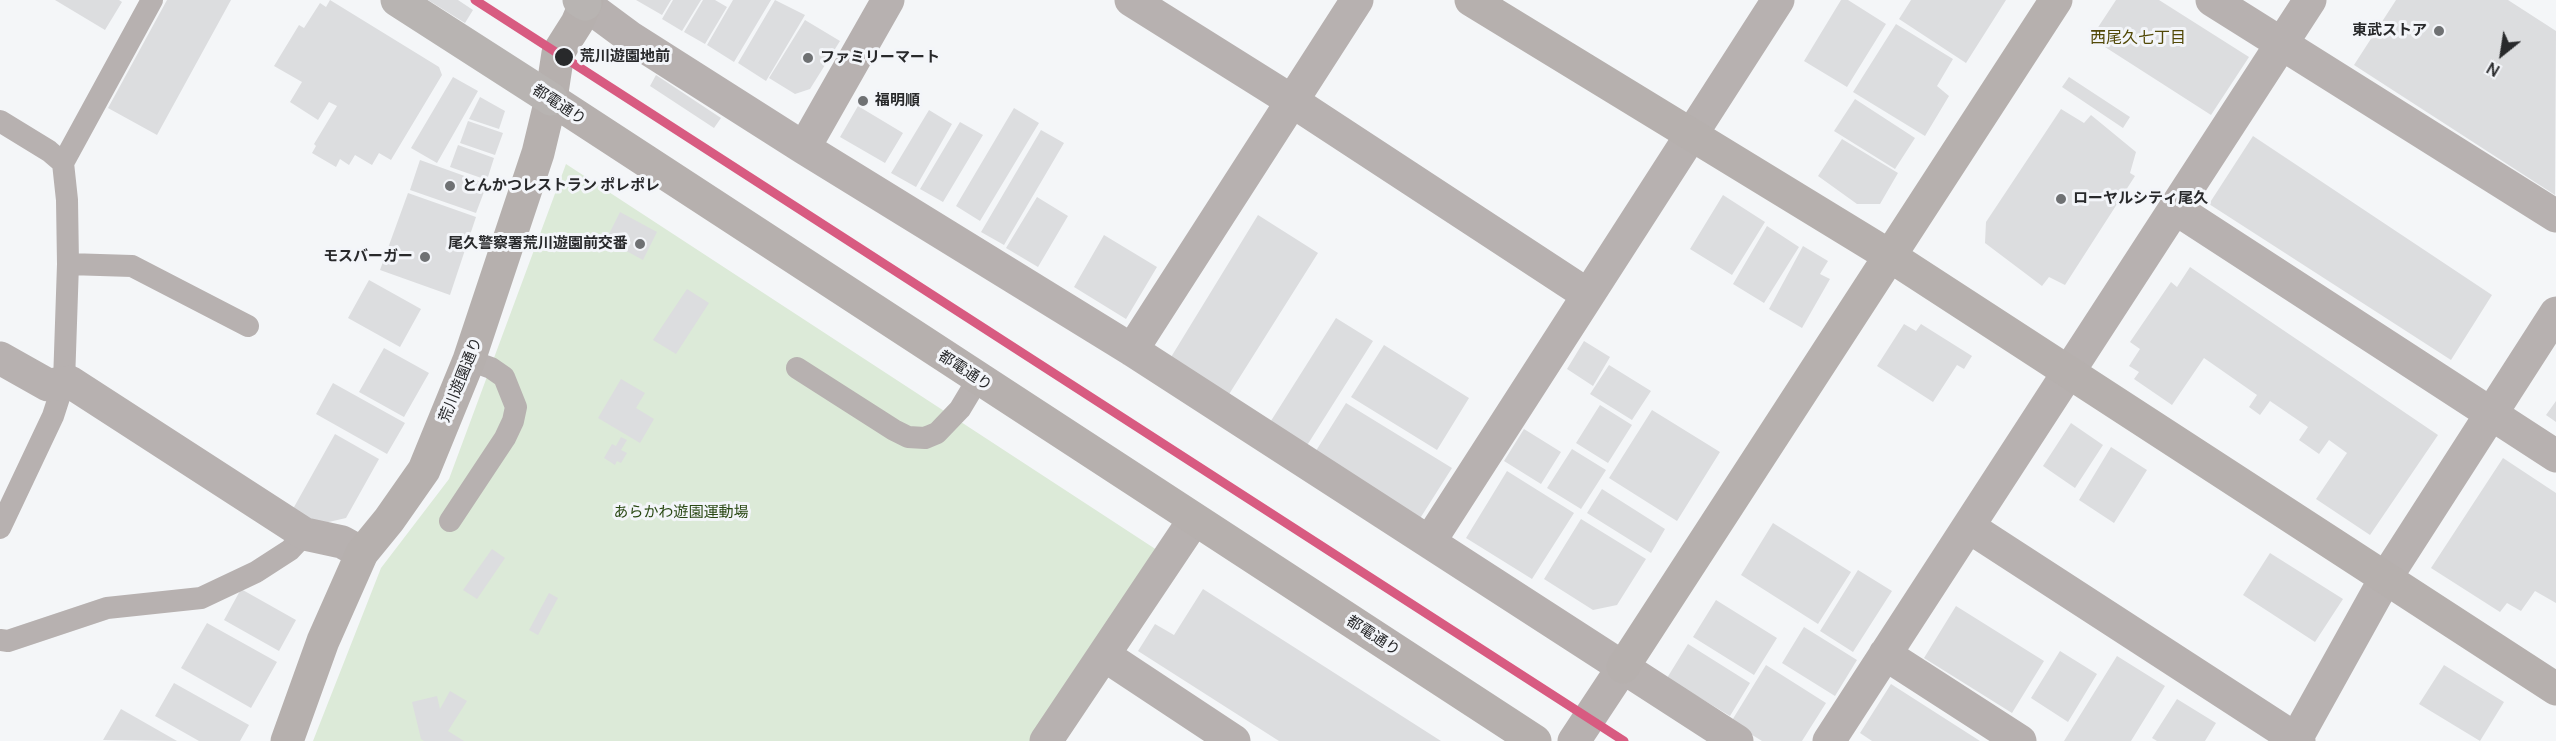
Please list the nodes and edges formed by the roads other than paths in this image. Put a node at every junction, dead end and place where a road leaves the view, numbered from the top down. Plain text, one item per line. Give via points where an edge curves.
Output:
1 (152, 0) edge
2 (397, 0) edge
3 (888, 0) edge
4 (1131, 0) edge
5 (1357, 0) edge
6 (1471, 0) edge
7 (1778, 0) edge
8 (2056, 0) edge
9 (2212, 0) edge
10 (2310, 0) edge
11 (584, 1) edge
12 (2282, 44) junction
13 (550, 99) junction
14 (1292, 101) junction
15 (0, 121) edge
16 (1692, 134) junction
17 (804, 148) junction
18 (63, 163) junction
19 (2176, 209) junction
20 (2556, 216) edge
21 (1890, 256) junction
22 (68, 264) junction
23 (1588, 295) junction
24 (2556, 313) edge
25 (248, 326) dead end
26 (1132, 350) junction
27 (0, 358) edge
28 (469, 360) junction
29 (797, 368) dead end
30 (2069, 374) junction
31 (978, 379) junction
32 (64, 382) junction
33 (2491, 414) junction
34 (2556, 456) edge
35 (1194, 520) junction
36 (450, 521) dead end
37 (1969, 526) junction
38 (0, 528) edge
39 (305, 534) junction
40 (1430, 541) junction
41 (362, 553) junction
42 (2385, 579) junction
43 (3, 647) edge
44 (1885, 654) junction
45 (1104, 655) junction
46 (1623, 667) junction
47 (2556, 689) edge
48 (2297, 740) edge
49 (287, 741) edge
50 (1046, 741) edge
51 (1234, 741) edge
52 (1535, 741) edge
53 (1574, 741) edge
54 (1737, 741) edge
55 (1828, 741) edge
56 (2020, 741) edge

1 - 18 lane
2 - 13 main road, 都電通り
3 - 17 street
4 - 14 street
5 - 14 street
6 - 16 street
7 - 16 street
8 - 21 street
9 - 12 street
10 - 12 street
11 - 13 street, 荒川遊園通り via 578,23 558,53
11 - 17 street via 631,38
12 - 19 street
12 - 20 street
13 - 28 street, 荒川遊園通り via 538,153
13 - 31 street, 都電通り
14 - 23 street
14 - 26 street
15 - 18 lane
16 - 21 street
16 - 23 street
17 - 26 street
18 - 22 lane
19 - 30 street
19 - 33 street
21 - 30 street
21 - 46 street
22 - 25 lane via 132,266
22 - 32 lane
23 - 40 street
24 - 33 street
26 - 40 street
27 - 32 street via 48,385
28 - 36 lane via 504,377 516,407 505,438
28 - 41 street, 荒川遊園通り via 424,470
29 - 31 lane via 908,437 925,438 937,433 960,409
30 - 37 street
30 - 42 street
31 - 35 street, 都電通り
32 - 38 lane via 53,416
32 - 39 street via 70,382
33 - 34 street
33 - 42 street
35 - 45 street
35 - 52 street, 都電通り
37 - 44 street
37 - 48 street
39 - 41 street via 342,542
39 - 43 lane via 290,550 256,572 201,598 107,608
40 - 46 street
41 - 49 street, 荒川遊園通り via 323,641
42 - 47 street
42 - 48 street
44 - 55 street
44 - 56 street
45 - 50 street
45 - 51 street
46 - 53 street
46 - 54 street

